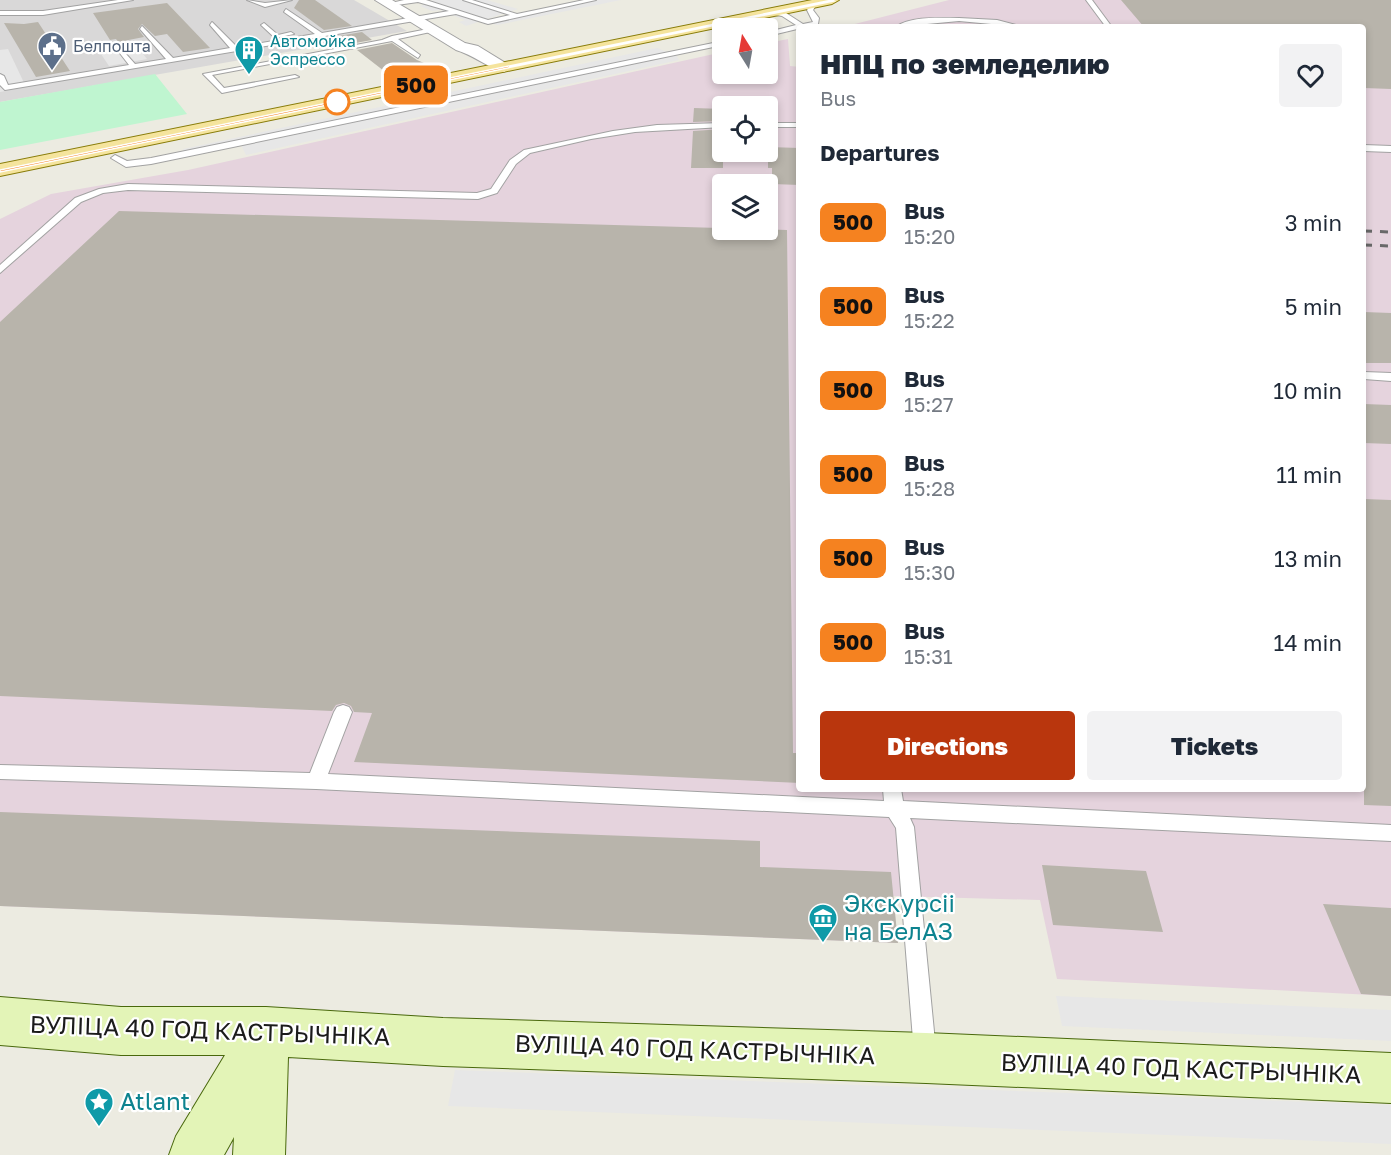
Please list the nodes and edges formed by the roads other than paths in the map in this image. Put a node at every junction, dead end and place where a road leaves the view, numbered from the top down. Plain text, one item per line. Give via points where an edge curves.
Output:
1 (130, 0) edge
2 (250, 0) edge
3 (289, 0) edge
4 (419, 0) edge
5 (466, 0) edge
6 (593, 0) edge
7 (832, 0) edge
8 (1089, 0) edge
9 (386, 2) edge
10 (812, 2) edge
11 (286, 11) dead end
12 (456, 12) junction
13 (0, 13) edge
14 (770, 13) junction
15 (517, 16) junction
16 (417, 20) junction
17 (212, 24) dead end
18 (799, 24) edge
19 (813, 24) edge
20 (902, 24) edge
21 (1010, 24) edge
22 (1107, 24) edge
23 (264, 25) dead end
24 (142, 28) dead end
25 (796, 28) edge
26 (315, 30) junction
27 (432, 30) junction
28 (778, 32) edge
29 (323, 36) junction
30 (392, 38) junction
31 (712, 45) edge
32 (118, 47) dead end
33 (236, 49) junction
34 (418, 56) dead end
35 (171, 60) junction
36 (278, 61) junction
37 (133, 66) junction
38 (492, 67) junction
39 (263, 74) junction
40 (0, 76) edge
41 (239, 79) junction
42 (712, 125) edge
43 (778, 125) edge
44 (796, 125) edge
45 (1366, 148) edge
46 (1391, 149) edge
47 (115, 159) dead end
48 (0, 164) edge
49 (0, 170) edge
50 (0, 270) edge
51 (1366, 376) edge
52 (1391, 377) edge
53 (343, 712) dead end
54 (0, 772) edge
55 (316, 781) junction
56 (893, 799) edge
57 (1391, 833) edge
58 (0, 1022) edge
59 (266, 1030) junction
60 (926, 1058) junction
61 (1391, 1078) edge
62 (195, 1155) edge
63 (259, 1155) edge

1 - 13 lane via 44,13
2 - 3 lane via 265,5
4 - 9 lane
4 - 12 lane
5 - 15 lane
6 - 15 lane
7 - 10 main road
8 - 22 lane
9 - 16 street
10 - 14 main road
10 - 19 lane via 810,10 816,18
10 - 38 main road
11 - 26 lane
12 - 15 lane via 488,22
12 - 16 lane
14 - 18 lane via 784,14
14 - 38 main road
16 - 27 street
16 - 29 lane
17 - 33 lane
20 - 21 lane via 932,20
23 - 26 lane via 277,37
24 - 35 lane
25 - 28 lane
26 - 29 lane
27 - 30 lane
27 - 38 street via 460,47 459,51
29 - 33 lane
30 - 34 lane
30 - 36 lane
31 - 47 lane via 151,161 126,164
32 - 37 lane
33 - 35 lane
35 - 37 lane
36 - 39 lane
36 - 39 lane via 295,77 277,81
37 - 40 lane via 5,88
38 - 48 main road
38 - 49 main road
39 - 41 lane
39 - 41 lane via 249,66
41 - 41 lane via 223,71 207,74 222,91
42 - 50 lane via 577,138 522,153 494,191 478,196 107,189 78,200
43 - 44 lane
45 - 46 lane
51 - 52 lane
53 - 55 lane
54 - 55 lane
55 - 56 lane
56 - 57 lane
56 - 60 lane via 905,827
58 - 59 main road, ВУЛІЦА 40 ГОД КАСТРЫЧНІКА via 121,1030
59 - 60 main road, ВУЛІЦА 40 ГОД КАСТРЫЧНІКА via 443,1042
59 - 62 main road
59 - 63 main road
60 - 61 main road, ВУЛІЦА 40 ГОД КАСТРЫЧНІКА

